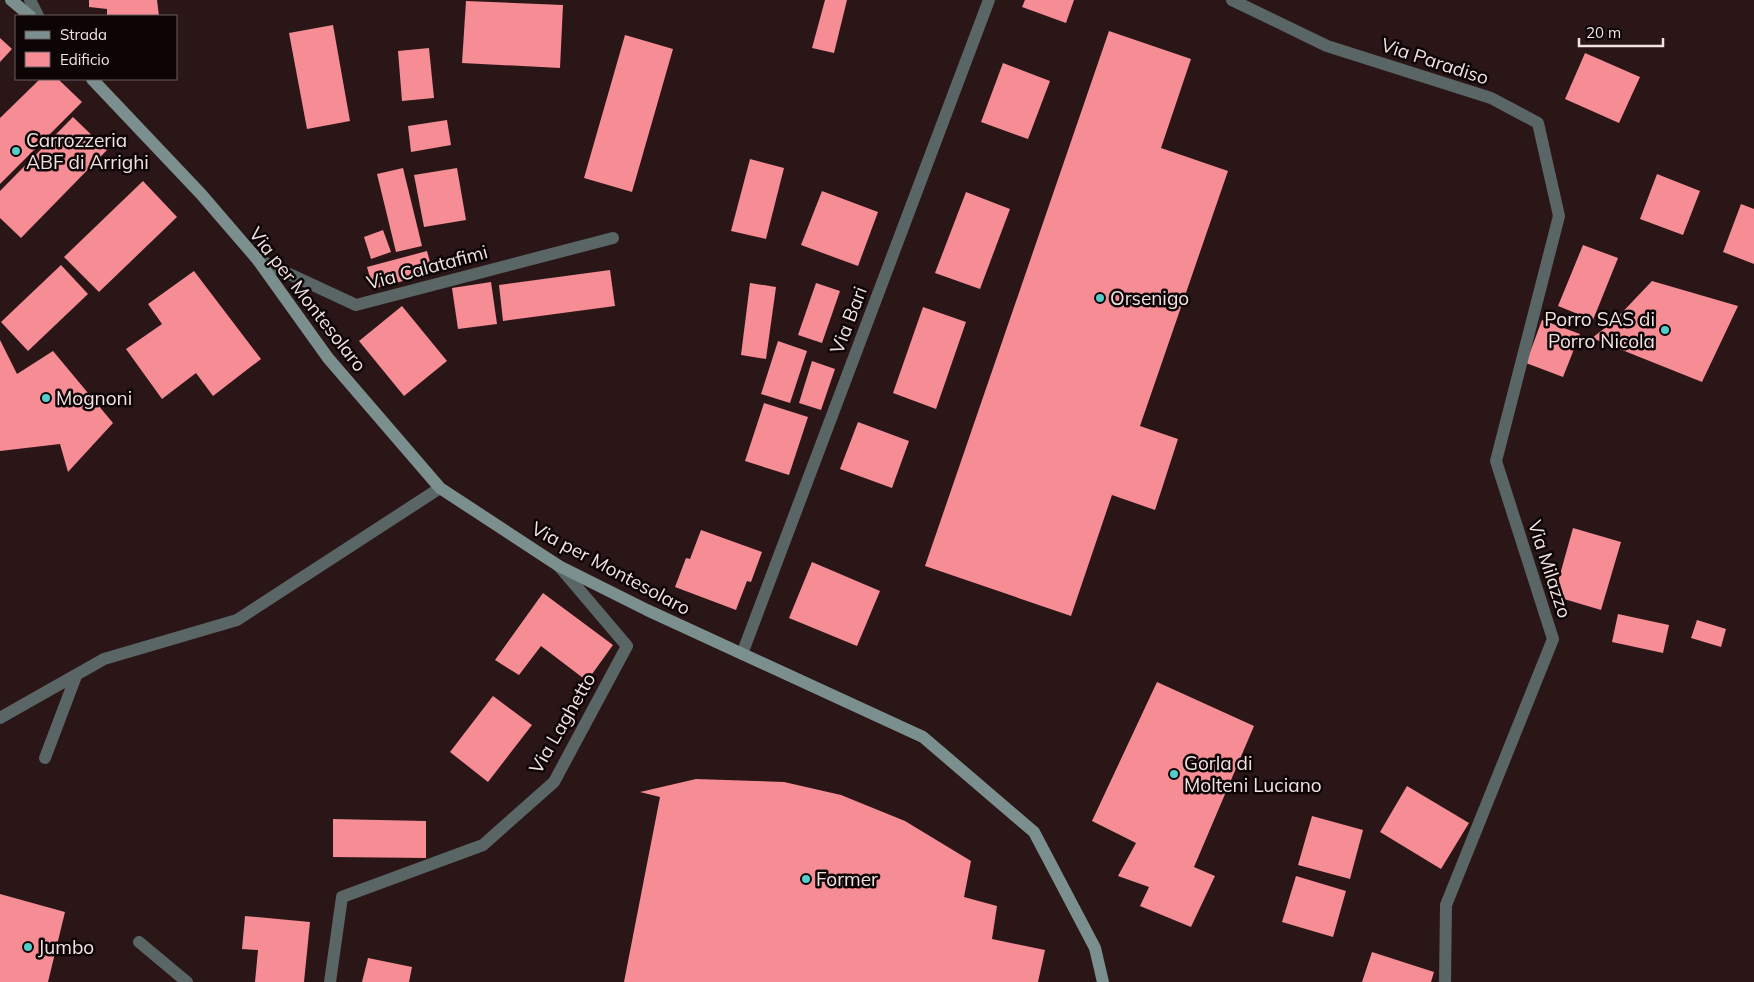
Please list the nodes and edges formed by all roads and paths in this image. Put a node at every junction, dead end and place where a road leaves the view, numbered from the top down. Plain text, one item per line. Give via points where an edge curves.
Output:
1 (11, 0) edge
2 (30, 0) edge
3 (990, 0) edge
4 (1232, 0) edge
5 (29, 15) edge
6 (38, 15) edge
7 (93, 80) edge
8 (1558, 216) joint
9 (613, 238) dead end
10 (257, 259) junction
11 (440, 488) junction
12 (559, 566) junction
13 (742, 654) junction
14 (76, 676) junction
15 (0, 718) edge
16 (45, 758) dead end
17 (139, 942) dead end
18 (187, 982) edge
19 (330, 982) edge
20 (1103, 982) edge
21 (1445, 982) edge

1 - 5 main road
2 - 6 street
3 - 13 street, Via Bari
4 - 8 street, Via Paradiso via 1327,46 1491,98 1538,123
7 - 10 main road, Via per Montesolaro via 201,194
8 - 21 street, Via Milazzo via 1496,461 1554,639 1446,905
9 - 10 street, Via Calatafimi via 356,305
10 - 11 main road, Via per Montesolaro via 328,358
11 - 12 main road, Via per Montesolaro
11 - 14 street via 237,620 104,659
12 - 13 main road, Via per Montesolaro
12 - 19 street, Via Laghetto via 627,646 554,782 483,845 342,897
13 - 20 main road, Via per Montesolaro via 923,737 1034,832 1095,948
14 - 15 street
14 - 16 street
17 - 18 street

